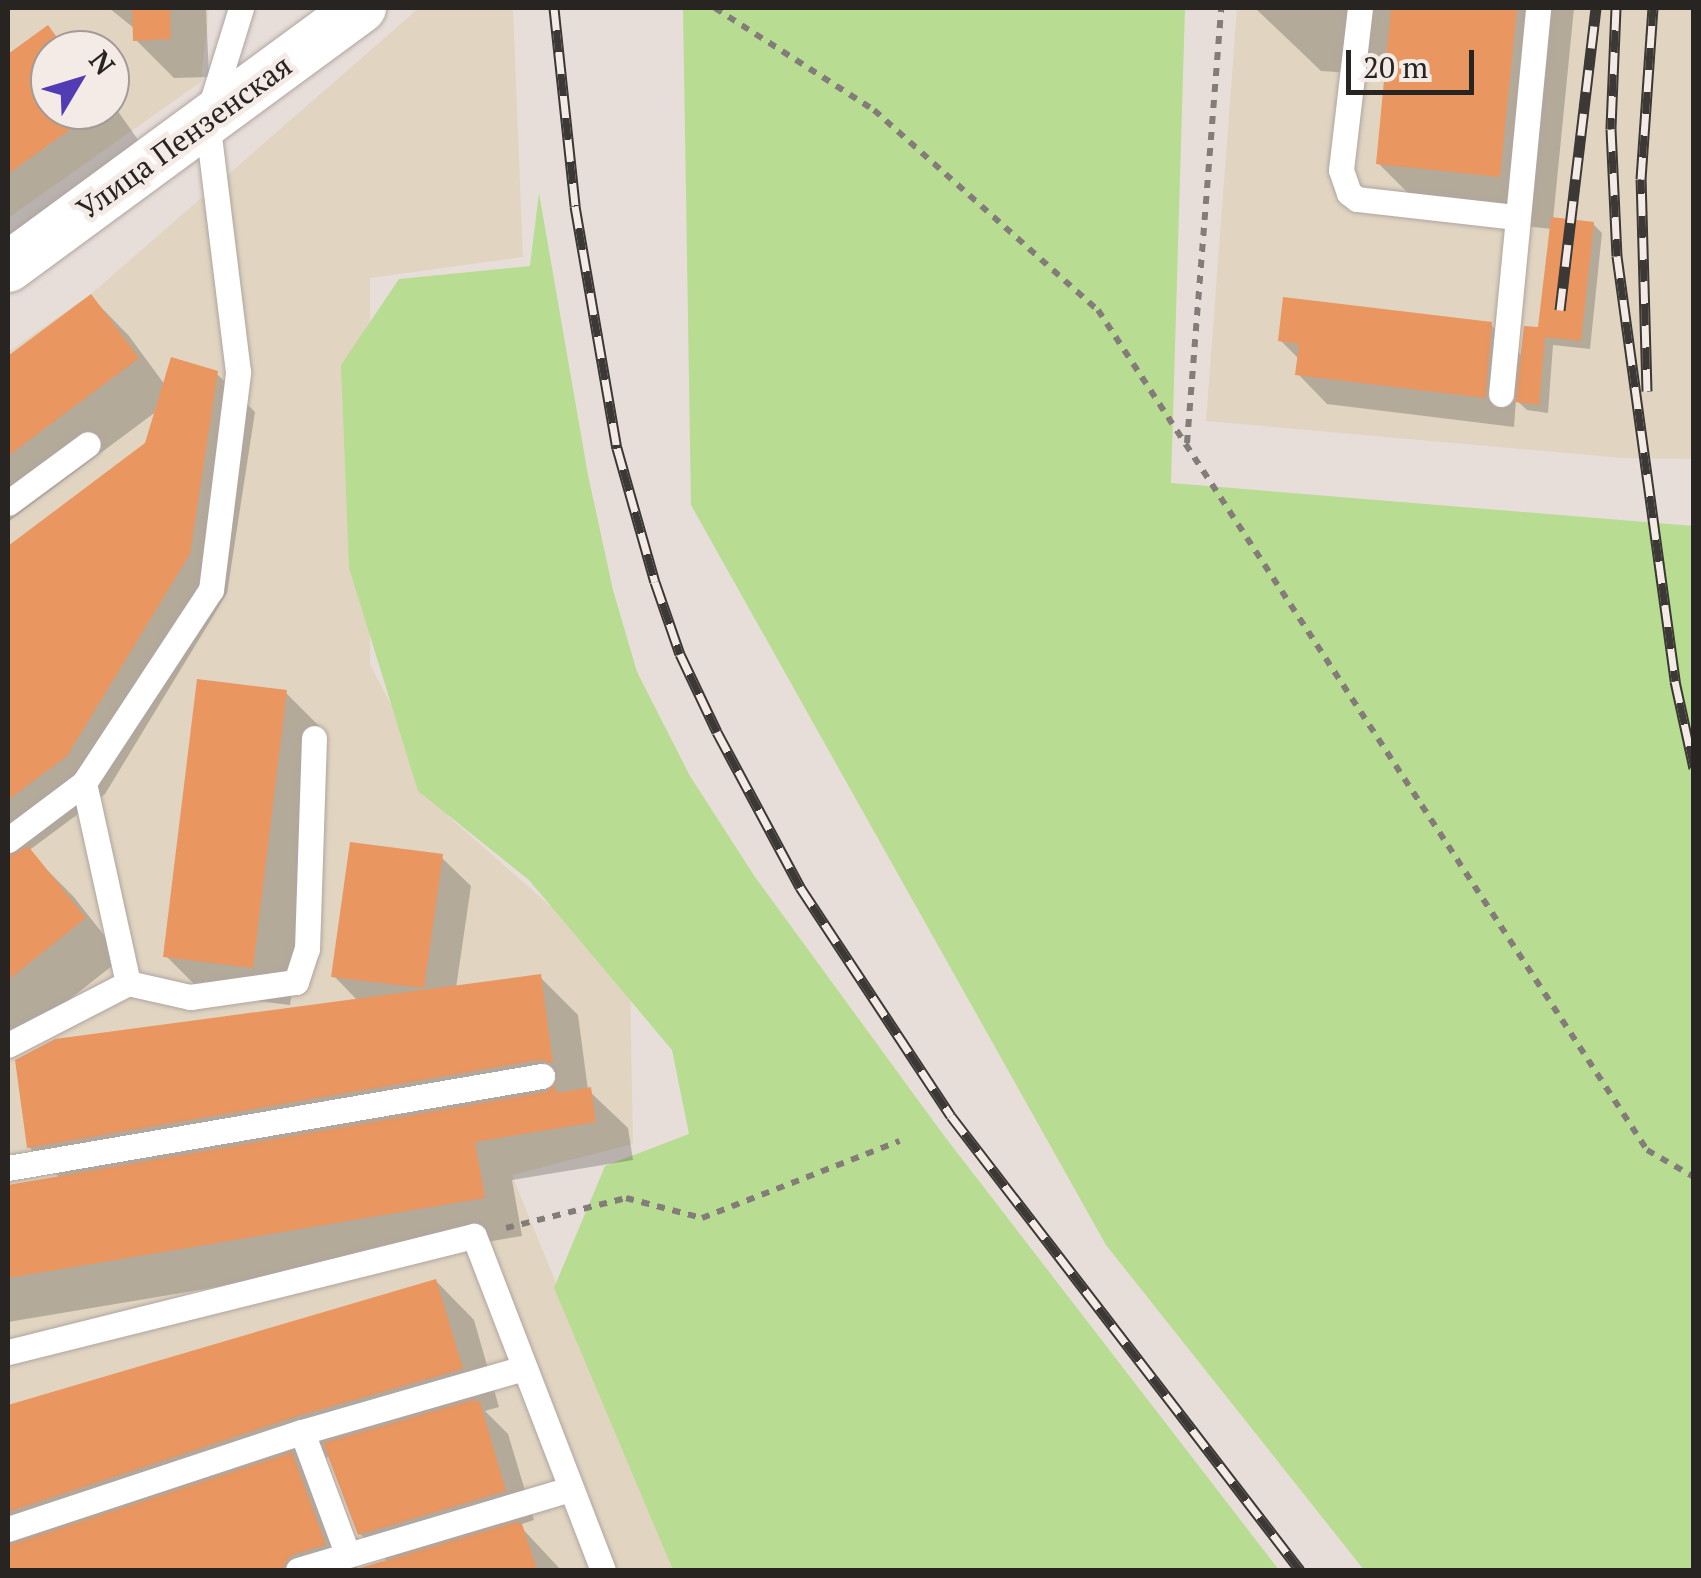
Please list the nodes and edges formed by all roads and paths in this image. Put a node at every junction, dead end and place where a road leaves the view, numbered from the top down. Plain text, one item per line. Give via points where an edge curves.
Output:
1 (241, 8) edge
2 (715, 8) edge
3 (1221, 8) edge
4 (1360, 8) edge
5 (1538, 8) edge
6 (357, 9) edge
7 (207, 118) junction
8 (1515, 217) junction
9 (8, 267) edge
10 (1501, 394) dead end
11 (88, 444) dead end
12 (1187, 445) junction
13 (8, 503) edge
14 (314, 738) dead end
15 (84, 783) junction
16 (8, 840) edge
17 (128, 983) junction
18 (8, 1045) edge
19 (542, 1076) dead end
20 (899, 1141) dead end
21 (8, 1168) edge
22 (1694, 1177) edge
23 (474, 1236) junction
24 (8, 1352) edge
25 (524, 1368) junction
26 (302, 1432) junction
27 (569, 1488) junction
28 (8, 1528) edge
29 (347, 1553) junction
30 (298, 1570) edge
31 (603, 1570) edge

1 - 7 lane
2 - 12 path via 874,110 1098,310
3 - 12 path
4 - 8 lane via 1341,170 1349,193 1358,200
5 - 8 lane
6 - 7 street, Улица Пензенская
7 - 9 street, Улица Пензенская
7 - 15 lane via 238,372 211,590
8 - 10 lane
11 - 13 lane
12 - 22 path via 1647,1150
14 - 17 lane via 307,950 296,982 190,998
15 - 16 lane
15 - 17 lane
17 - 18 lane
19 - 21 lane
20 - 23 path via 702,1218 626,1198
23 - 24 lane
23 - 25 lane
25 - 26 lane
25 - 27 lane
26 - 28 lane
26 - 29 lane
27 - 29 lane
27 - 31 lane
29 - 30 lane

